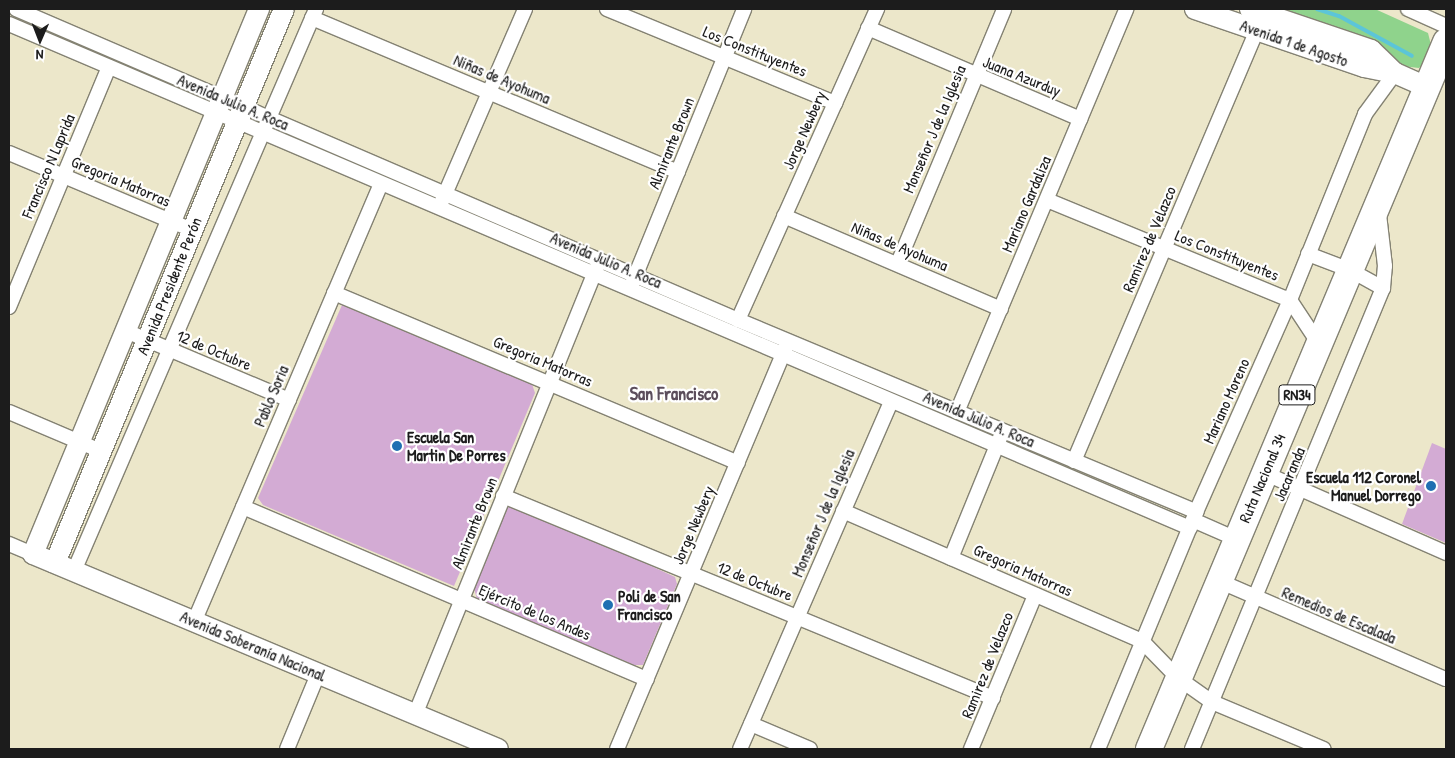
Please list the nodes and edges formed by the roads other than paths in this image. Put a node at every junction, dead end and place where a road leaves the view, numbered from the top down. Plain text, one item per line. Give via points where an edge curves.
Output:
1 (16, 9) edge
2 (259, 9) edge
3 (284, 9) edge
4 (525, 9) edge
5 (607, 9) edge
6 (744, 9) edge
7 (876, 9) edge
8 (1004, 9) edge
9 (1126, 9) edge
10 (1195, 9) edge
11 (1250, 9) edge
12 (1413, 10) edge
13 (314, 14) edge
14 (9, 24) edge
15 (1446, 26) edge
16 (868, 28) junction
17 (1257, 30) junction
18 (1446, 42) edge
19 (724, 58) junction
20 (109, 67) junction
21 (1395, 73) junction
22 (975, 76) junction
23 (1427, 87) junction
24 (488, 92) junction
25 (835, 103) junction
26 (219, 105) junction
27 (240, 114) junction
28 (269, 118) junction
29 (1080, 119) junction
30 (262, 133) junction
31 (9, 153) edge
32 (678, 172) junction
33 (63, 176) junction
34 (381, 184) junction
35 (445, 194) junction
36 (1047, 200) junction
37 (1378, 205) junction
38 (439, 208) junction
39 (784, 216) junction
40 (171, 221) junction
41 (192, 230) junction
42 (1164, 248) junction
43 (1308, 254) junction
44 (599, 260) junction
45 (898, 263) junction
46 (1350, 270) junction
47 (593, 274) junction
48 (636, 276) junction
49 (14, 281) edge
50 (1383, 288) junction
51 (630, 290) junction
52 (334, 293) junction
53 (1290, 300) junction
54 (9, 307) edge
55 (1001, 309) junction
56 (738, 320) junction
57 (126, 331) junction
58 (146, 340) junction
59 (788, 342) junction
60 (1319, 344) junction
61 (169, 350) junction
62 (783, 355) junction
63 (549, 382) junction
64 (289, 400) junction
65 (891, 401) junction
66 (9, 412) edge
67 (957, 412) junction
68 (1003, 432) junction
69 (79, 442) junction
70 (997, 446) junction
71 (101, 451) junction
72 (1074, 461) junction
73 (738, 463) junction
74 (1264, 474) junction
75 (1301, 492) junction
76 (503, 496) junction
77 (243, 507) junction
78 (843, 511) junction
79 (1193, 520) junction
80 (1236, 539) junction
81 (9, 544) edge
82 (33, 554) junction
83 (1446, 554) edge
84 (951, 558) junction
85 (54, 563) junction
86 (74, 571) junction
87 (691, 574) junction
88 (1219, 581) junction
89 (1035, 595) junction
90 (1254, 598) junction
91 (461, 600) junction
92 (797, 617) junction
93 (194, 622) junction
94 (1142, 641) junction
95 (318, 674) junction
96 (1178, 678) junction
97 (647, 679) junction
98 (1446, 679) edge
99 (993, 698) junction
100 (1212, 702) junction
101 (415, 714) junction
102 (751, 724) junction
103 (287, 749) edge
104 (498, 749) edge
105 (617, 749) edge
106 (740, 749) edge
107 (810, 749) edge
108 (971, 749) edge
109 (1098, 749) edge
110 (1149, 749) edge
111 (1192, 749) edge
112 (1324, 749) edge

1 - 26 street, Avenida Julio A. Roca
2 - 26 street, Avenida Presidente Perón
3 - 27 street, Avenida Presidente Perón
4 - 24 street
5 - 19 street, Los Constituyentes
6 - 19 street, Almirante Brown
7 - 16 street, Jorge Newbery
8 - 22 street, Monseñor J de la Iglesia
9 - 29 street, Mariano Gardaliza
10 - 17 street, Avenida 1 de Agosto
11 - 21 street, Avenida 1 de Agosto via 1371,50
12 - 15 street
13 - 24 street, Niñas de Ayohuma
13 - 28 street
14 - 20 street, Avenida Julio A. Roca
16 - 22 street, Juana Azurduy
16 - 25 street, Jorge Newbery
17 - 21 street, Avenida 1 de Agosto via 1364,68
17 - 42 street, Ramirez de Velazco
18 - 23 highway, Ruta Nacional 34 / RN34
19 - 25 street, Los Constituyentes
19 - 32 street, Almirante Brown
20 - 26 street, Avenida Julio A. Roca
20 - 33 street, Francisco N Laprida
21 - 23 street, Avenida 1 de Agosto
21 - 43 street, Mariano Moreno via 1365,114
22 - 29 street, Juana Azurduy
22 - 45 street, Monseñor J de la Iglesia
23 - 37 highway, Ruta Nacional 34 / RN34
24 - 32 street, Niñas de Ayohuma
24 - 35 street
25 - 39 street, Jorge Newbery
26 - 27 street, Avenida Julio A. Roca
26 - 40 street, Avenida Presidente Perón
27 - 28 street, Avenida Julio A. Roca
27 - 30 street, Avenida Julio A. Roca
27 - 41 street, Avenida Presidente Perón
28 - 30 street
28 - 35 street, Avenida Julio A. Roca
29 - 36 street, Mariano Gardaliza
30 - 34 street, Avenida Julio A. Roca
30 - 61 street
31 - 33 street, Gregoria Matorras
32 - 48 street, Almirante Brown
33 - 40 street, Gregoria Matorras
33 - 49 street, Francisco N Laprida
34 - 38 street, Avenida Julio A. Roca
34 - 52 street, Pablo Soria
35 - 38 street
35 - 44 street, Avenida Julio A. Roca
36 - 42 street, Los Constituyentes
36 - 55 street, Mariano Gardaliza
37 - 46 highway, Ruta Nacional 34 / RN34
37 - 50 street, Jacaranda via 1385,266
38 - 47 street, Avenida Julio A. Roca
39 - 45 street, Niñas de Ayohuma
39 - 56 street, Jorge Newbery
40 - 41 street, Gregoria Matorras
40 - 57 street, Avenida Presidente Perón
41 - 58 street, Avenida Presidente Perón
42 - 53 street, Los Constituyentes
42 - 72 street, Ramirez de Velazco
43 - 46 street
43 - 53 street, Mariano Moreno
44 - 47 street, Almirante Brown
44 - 48 street, Avenida Julio A. Roca
45 - 55 street, Niñas de Ayohuma
46 - 50 street
46 - 60 highway, Ruta Nacional 34 / RN34
47 - 51 street, Avenida Julio A. Roca
47 - 63 street, Almirante Brown
48 - 51 street, Almirante Brown
48 - 56 street, Avenida Julio A. Roca
49 - 54 street, Francisco N Laprida
50 - 75 street, Jacaranda
51 - 62 street, Avenida Julio A. Roca
52 - 63 street, Gregoria Matorras
52 - 64 street, Pablo Soria
53 - 60 street, Los Constituyentes
53 - 79 street, Mariano Moreno
55 - 67 street, Mariano Gardaliza
56 - 59 street, Avenida Julio A. Roca
57 - 58 street, 12 de Octubre
57 - 69 street, Avenida Presidente Perón
58 - 61 street, 12 de Octubre
58 - 71 street, Avenida Presidente Perón
59 - 62 street, Jorge Newbery
59 - 67 street, Avenida Julio A. Roca
60 - 74 highway, Ruta Nacional 34 / RN34
61 - 64 street, 12 de Octubre
61 - 86 street
62 - 65 street, Avenida Julio A. Roca
62 - 73 street, Jorge Newbery
63 - 73 street, Gregoria Matorras
63 - 76 street, Almirante Brown
64 - 77 street, Pablo Soria
65 - 70 street, Avenida Julio A. Roca
65 - 78 street, Monseñor J de la Iglesia
66 - 69 street
67 - 68 street, Avenida Julio A. Roca
68 - 70 street
68 - 72 street, Avenida Julio A. Roca
69 - 71 street
69 - 82 street, Avenida Presidente Perón
70 - 79 street, Avenida Julio A. Roca
70 - 84 street
71 - 85 street, Avenida Presidente Perón
72 - 79 street, Avenida Julio A. Roca
73 - 87 street, Jorge Newbery
74 - 75 street
74 - 80 highway, Ruta Nacional 34 / RN34
75 - 83 street
75 - 90 street, Jacaranda
76 - 87 street, 12 de Octubre
76 - 91 street, Almirante Brown
77 - 91 street, Ejército de los Andes
77 - 93 street, Pablo Soria
78 - 84 street, Gregoria Matorras
78 - 92 street, Monseñor J de la Iglesia
79 - 80 street
79 - 94 street, Mariano Moreno
80 - 88 highway, Ruta Nacional 34 / RN34
81 - 82 street, Avenida Soberanía Nacional
82 - 85 street, Avenida Soberanía Nacional
84 - 89 street, Gregoria Matorras
85 - 86 street, Avenida Soberanía Nacional
86 - 93 street, Avenida Soberanía Nacional
87 - 92 street, 12 de Octubre
87 - 97 street, Jorge Newbery
88 - 90 street, Remedios de Escalada
88 - 96 highway, Ruta Nacional 34 / RN34
89 - 94 street, Gregoria Matorras
89 - 99 street, Ramirez de Velazco
90 - 98 street, Remedios de Escalada
90 - 100 street, Jacaranda
91 - 97 street, Ejército de los Andes
91 - 101 street, Almirante Brown
92 - 99 street, 12 de Octubre
92 - 102 street, Monseñor J de la Iglesia
93 - 95 street, Avenida Soberanía Nacional
94 - 96 street, Gregoria Matorras
94 - 109 street, Mariano Moreno
95 - 101 street, Avenida Soberanía Nacional
95 - 103 street
96 - 100 street, Gregoria Matorras
96 - 110 highway, Ruta Nacional 34 / RN34
97 - 105 street, Jorge Newbery
99 - 108 street, Ramirez de Velazco
100 - 111 street, Jacaranda
100 - 112 street, Gregoria Matorras
101 - 104 street, Avenida Soberanía Nacional
102 - 106 street, Monseñor J de la Iglesia
102 - 107 street

